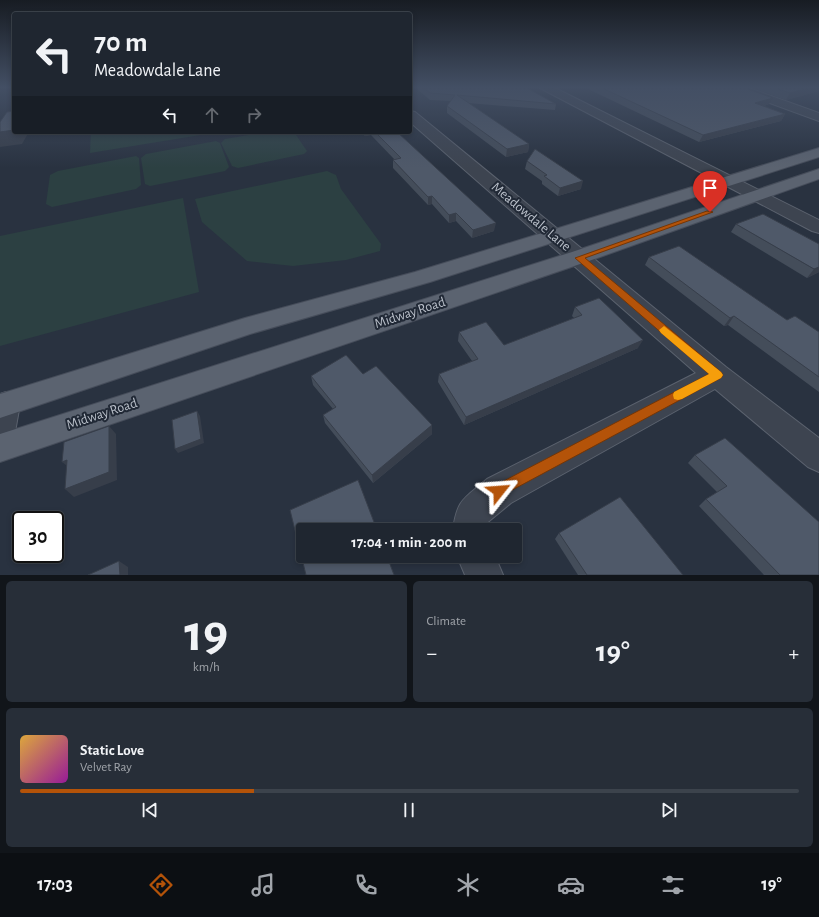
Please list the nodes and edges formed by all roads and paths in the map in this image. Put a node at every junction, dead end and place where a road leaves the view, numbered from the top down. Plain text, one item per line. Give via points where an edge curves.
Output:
1 (598, 115) edge
2 (412, 117) edge
3 (819, 152) edge
4 (819, 174) edge
5 (728, 182) junction
6 (756, 196) junction
7 (819, 227) edge
8 (554, 236) junction
9 (579, 258) junction
10 (717, 375) junction
11 (3, 405) edge
12 (0, 432) edge
13 (0, 448) edge
14 (819, 457) edge
15 (471, 523) edge
16 (479, 563) edge
17 (485, 575) edge

1 - 5 street
2 - 8 street, Meadowdale Lane
3 - 5 main road
4 - 6 main road, Midway Road
5 - 6 street
5 - 8 main road
6 - 7 street
6 - 9 main road, Midway Road
8 - 9 street, Meadowdale Lane
8 - 11 main road via 422,277 245,327
9 - 10 street, Meadowdale Lane
9 - 13 main road, Midway Road
10 - 14 street, Meadowdale Lane
10 - 15 street via 499,491 472,514
11 - 12 street
16 - 17 street

